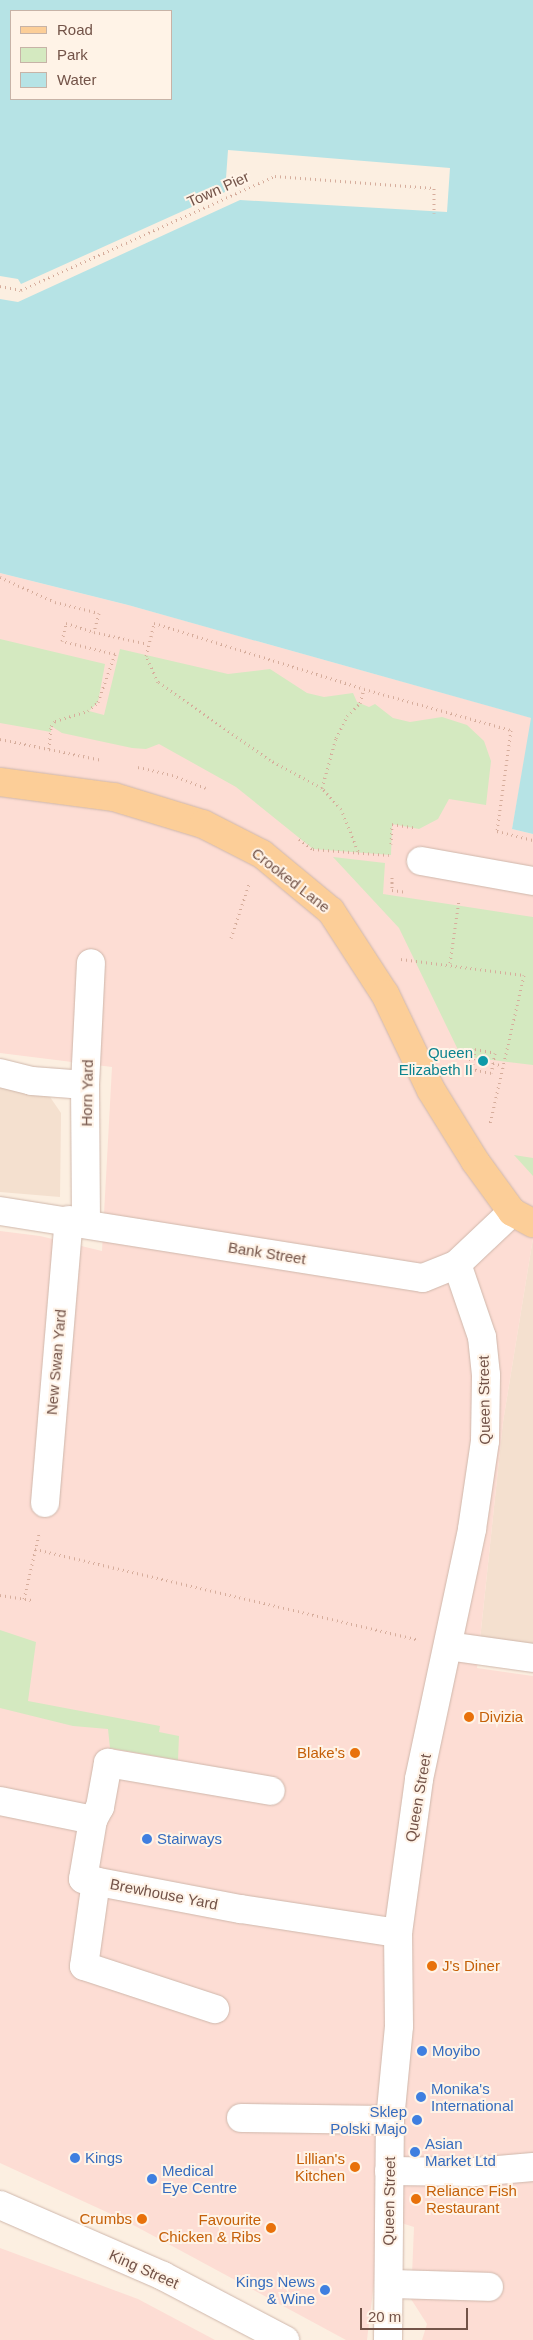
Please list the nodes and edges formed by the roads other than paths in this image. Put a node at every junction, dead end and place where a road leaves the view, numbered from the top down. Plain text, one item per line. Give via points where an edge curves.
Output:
1 (0, 782) edge
2 (421, 861) dead end
3 (533, 881) edge
4 (91, 963) dead end
5 (0, 1073) edge
6 (86, 1085) junction
7 (0, 1211) edge
8 (523, 1218) edge
9 (77, 1222) junction
10 (457, 1264) junction
11 (45, 1503) dead end
12 (448, 1646) junction
13 (533, 1658) edge
14 (271, 1791) dead end
15 (0, 1801) edge
16 (93, 1820) junction
17 (96, 1881) junction
18 (398, 1933) junction
19 (215, 2009) dead end
20 (241, 2118) dead end
21 (390, 2120) junction
22 (533, 2167) edge
23 (389, 2171) junction
24 (0, 2205) edge
25 (390, 2284) junction
26 (489, 2287) dead end
27 (285, 2340) edge
28 (388, 2340) edge

1 - 8 main road, Crooked Lane via 114,797 203,824 262,854 331,911 385,994 431,1090 475,1161
2 - 3 street
4 - 6 street, Horn Yard
5 - 6 street via 32,1081
6 - 9 street, Horn Yard
7 - 9 street, Bank Street
8 - 10 street, Bank Street
9 - 10 street, Bank Street via 423,1278
9 - 11 street, New Swan Yard
10 - 12 street, Queen Street via 482,1337 486,1433 475,1514
12 - 13 street
12 - 18 street, Queen Street via 419,1780
14 - 16 street via 108,1763 100,1807
15 - 16 street
16 - 17 street, Brewhouse Yard via 83,1880
17 - 18 street, Brewhouse Yard via 241,1909
17 - 19 street via 84,1966
18 - 21 street, Queen Street via 399,2026
20 - 21 street
21 - 23 street, Queen Street
22 - 23 street via 475,2172
23 - 25 street, Queen Street
24 - 27 street, King Street via 162,2276
25 - 26 street
25 - 28 street, Queen Street

